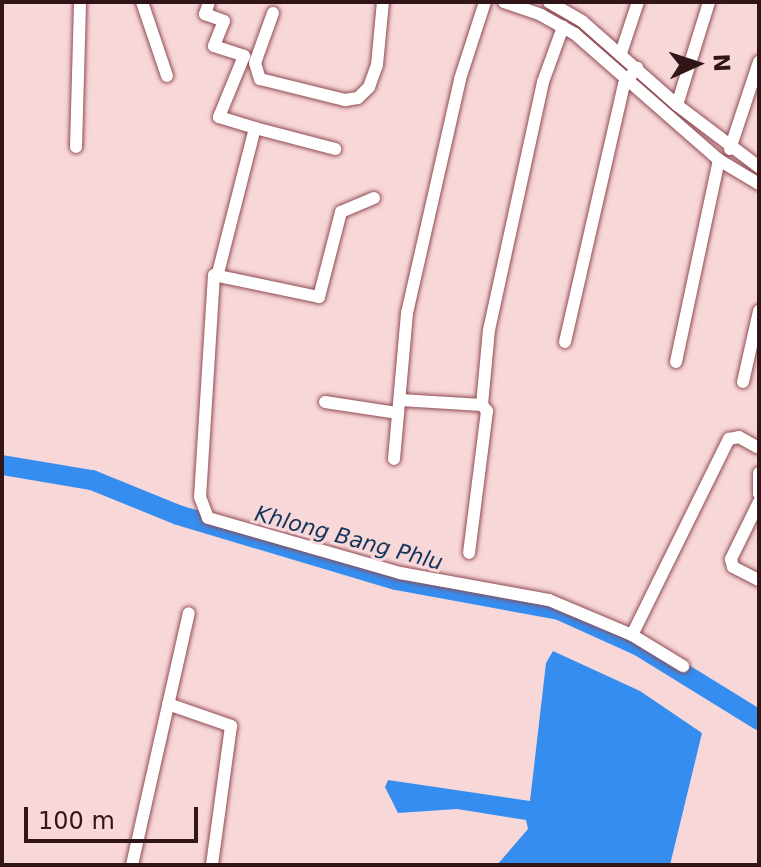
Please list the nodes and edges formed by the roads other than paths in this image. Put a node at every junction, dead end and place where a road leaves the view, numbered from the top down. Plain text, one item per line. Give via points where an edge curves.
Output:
1 (80, 2) edge
2 (142, 2) edge
3 (209, 2) edge
4 (383, 2) edge
5 (485, 2) edge
6 (504, 2) edge
7 (549, 2) edge
8 (638, 2) edge
9 (709, 2) edge
10 (563, 6) edge
11 (273, 13) dead end
12 (563, 27) junction
13 (621, 53) junction
14 (759, 62) edge
15 (637, 68) junction
16 (167, 76) dead end
17 (628, 79) junction
18 (677, 105) junction
19 (255, 128) junction
20 (76, 147) dead end
21 (335, 149) dead end
22 (730, 149) junction
23 (719, 160) junction
24 (759, 167) edge
25 (759, 184) edge
26 (374, 198) dead end
27 (218, 273) junction
28 (759, 311) edge
29 (565, 342) dead end
30 (676, 362) dead end
31 (743, 382) dead end
32 (325, 402) dead end
33 (482, 405) junction
34 (399, 407) junction
35 (757, 447) edge
36 (394, 459) dead end
37 (759, 473) edge
38 (759, 494) edge
39 (759, 502) edge
40 (469, 553) dead end
41 (759, 580) edge
42 (189, 613) dead end
43 (632, 635) junction
44 (683, 666) dead end
45 (168, 704) junction
46 (132, 865) edge
47 (212, 865) edge

1 - 20 street
2 - 16 street
3 - 19 street via 205,14 224,21 214,46 244,56 219,117
4 - 11 street via 377,65 369,87 358,98 345,100 260,79 255,63
5 - 34 street via 460,79 407,313
6 - 12 street
7 - 10 street
8 - 13 street
9 - 18 street
10 - 13 street
12 - 17 street
12 - 33 street via 543,82 489,330
13 - 15 street
14 - 22 street
15 - 17 street
15 - 18 street
17 - 23 street
17 - 29 street
18 - 22 street
19 - 21 street
19 - 27 street
22 - 24 street
23 - 25 street
23 - 30 street
26 - 27 street via 341,212 319,297
27 - 43 street via 209,296 200,482 208,518 400,573 549,600
28 - 31 street
32 - 34 street
33 - 34 street
33 - 40 street via 488,420
34 - 36 street
35 - 43 street via 739,437 729,439
37 - 38 street
39 - 41 street via 731,559 733,567
42 - 45 street
43 - 44 street
45 - 46 street
45 - 47 street via 231,726

